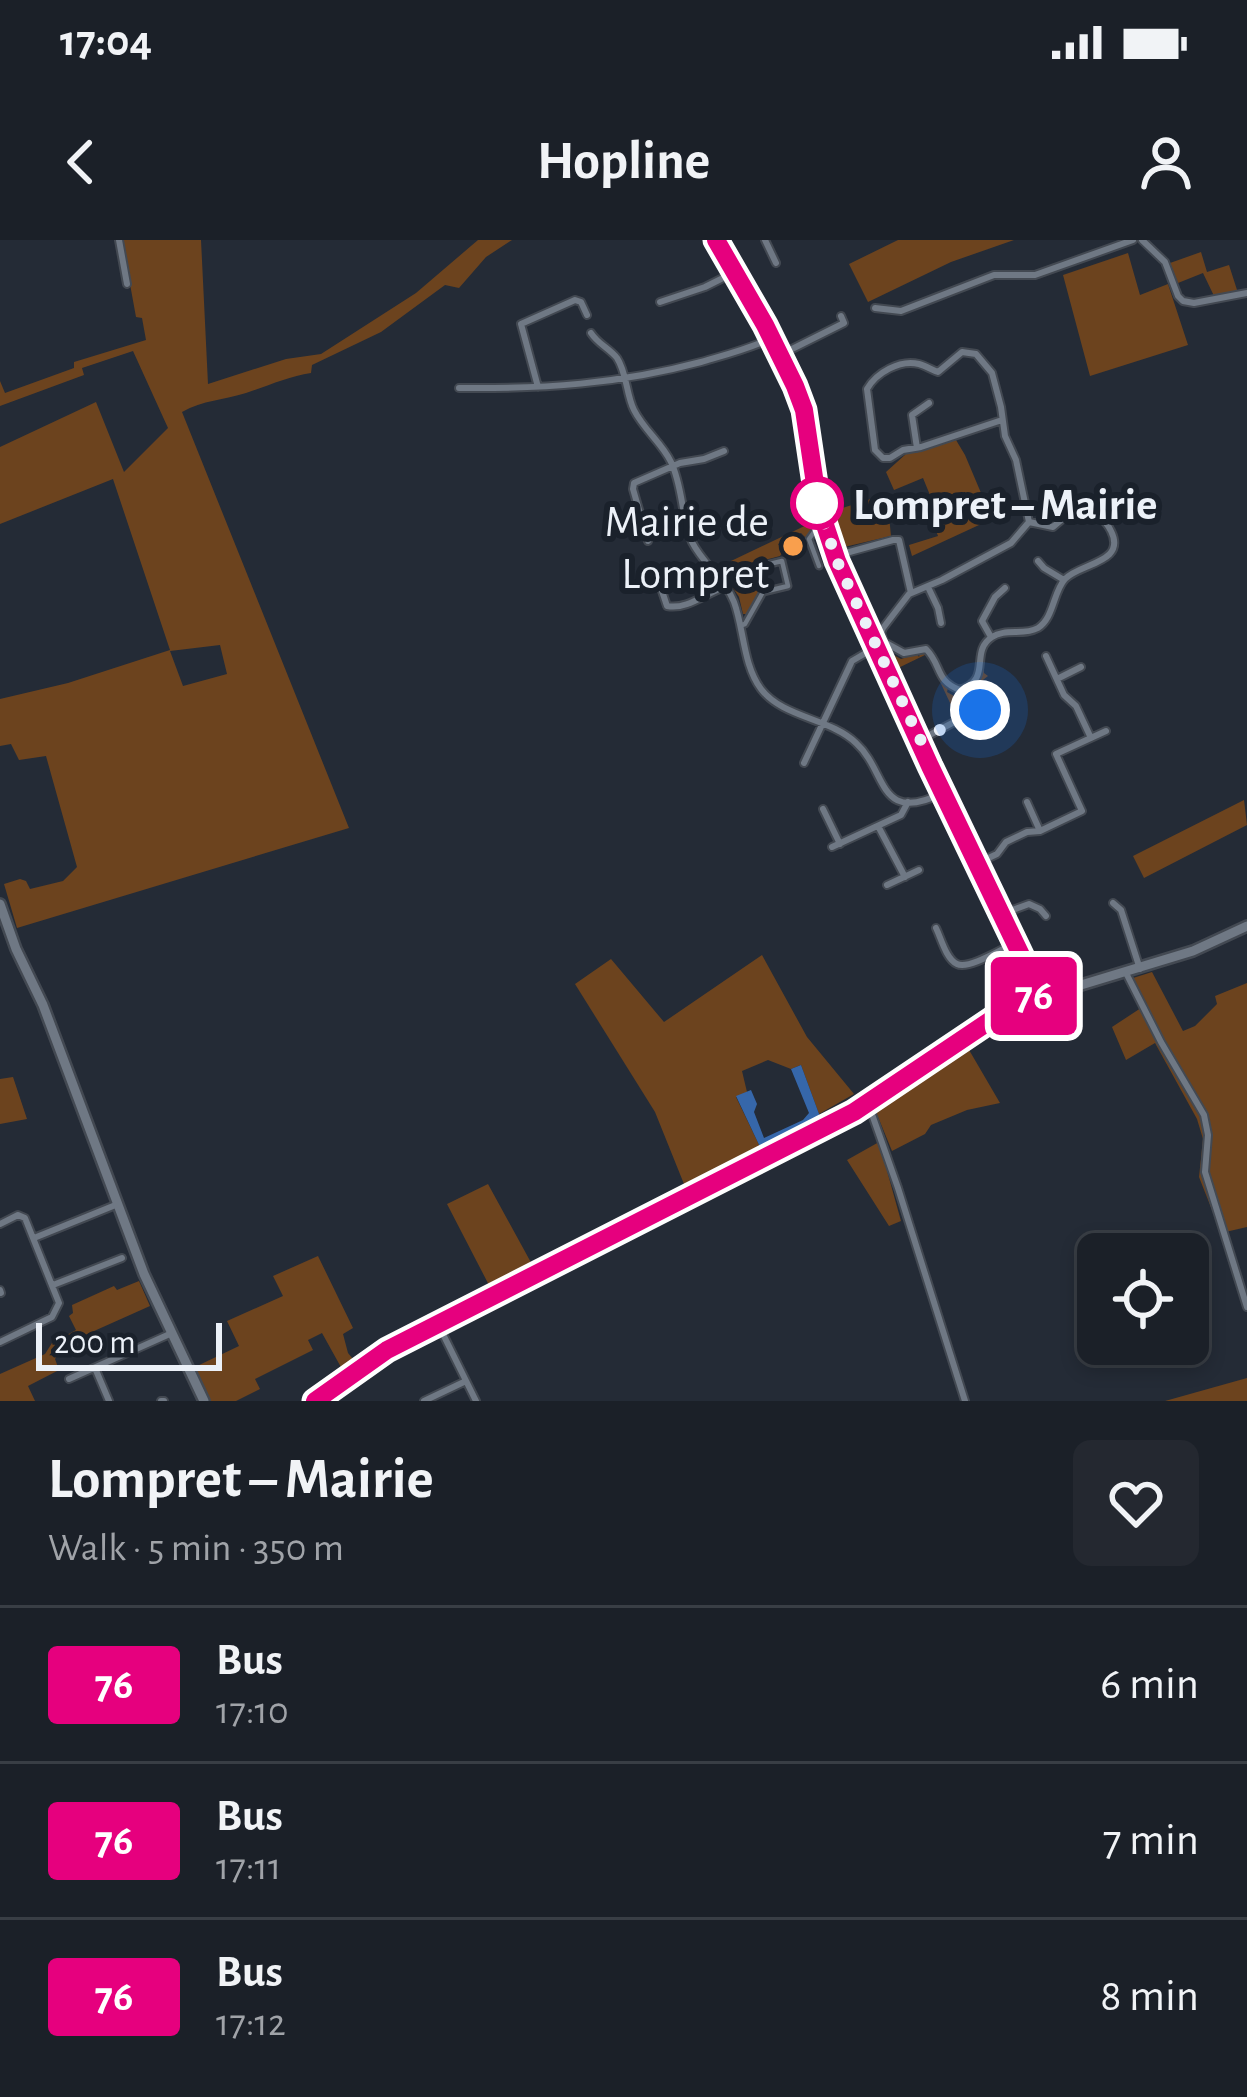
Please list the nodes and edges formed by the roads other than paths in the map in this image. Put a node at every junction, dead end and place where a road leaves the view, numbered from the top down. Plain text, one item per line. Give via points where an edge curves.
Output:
1 (118, 240) edge
2 (716, 240) edge
3 (765, 240) edge
4 (1133, 240) edge
5 (1142, 240) edge
6 (776, 263) dead end
7 (735, 272) junction
8 (127, 284) dead end
9 (1247, 293) edge
10 (660, 302) dead end
11 (875, 308) dead end
12 (587, 315) dead end
13 (841, 316) dead end
14 (591, 333) dead end
15 (772, 338) junction
16 (780, 355) junction
17 (625, 380) junction
18 (538, 387) junction
19 (459, 388) dead end
20 (929, 403) dead end
21 (1002, 420) junction
22 (917, 448) junction
23 (724, 451) dead end
24 (673, 466) junction
25 (1029, 522) junction
26 (825, 528) junction
27 (648, 542) dead end
28 (835, 556) junction
29 (1038, 561) dead end
30 (818, 566) dead end
31 (1064, 580) junction
32 (928, 586) junction
33 (725, 587) junction
34 (1005, 588) dead end
35 (662, 591) dead end
36 (763, 592) junction
37 (911, 593) junction
38 (941, 623) dead end
39 (740, 626) junction
40 (991, 638) junction
41 (878, 645) junction
42 (1046, 656) dead end
43 (1081, 668) dead end
44 (1057, 679) junction
45 (998, 699) dead end
46 (823, 724) junction
47 (1106, 731) dead end
48 (1091, 738) junction
49 (920, 740) junction
50 (804, 763) dead end
51 (944, 792) junction
52 (908, 802) junction
53 (1027, 802) dead end
54 (837, 807) dead end
55 (878, 826) junction
56 (1040, 831) junction
57 (978, 863) junction
58 (919, 870) dead end
59 (905, 877) junction
60 (886, 885) dead end
61 (1113, 903) dead end
62 (0, 904) edge
63 (1002, 914) junction
64 (1046, 916) dead end
65 (1247, 926) edge
66 (936, 928) dead end
67 (1016, 943) junction
68 (1140, 969) junction
69 (1126, 973) junction
70 (1041, 998) junction
71 (868, 1103) junction
72 (115, 1205) junction
73 (0, 1224) edge
74 (34, 1238) junction
75 (122, 1258) dead end
76 (53, 1285) junction
77 (1247, 1307) edge
78 (438, 1324) junction
79 (172, 1333) junction
80 (0, 1342) edge
81 (95, 1368) junction
82 (70, 1379) dead end
83 (466, 1381) junction
84 (110, 1401) edge
85 (204, 1401) edge
86 (315, 1401) edge
87 (424, 1401) edge
88 (476, 1401) edge
89 (965, 1401) edge

1 - 8 street
2 - 7 street
3 - 6 street
4 - 11 street via 1035,275 994,275 902,311
5 - 9 street via 1166,262 1183,301
7 - 10 street
7 - 15 street
12 - 18 street via 575,300 522,322
13 - 16 street via 844,323
14 - 17 street
15 - 16 street
15 - 17 street
16 - 26 street via 803,406
17 - 18 street
17 - 24 street via 636,414
18 - 19 street
20 - 22 street via 912,413
21 - 22 street
21 - 22 street via 992,373 974,352 938,372 905,364 873,378 866,394 878,456
21 - 25 street
23 - 24 street
24 - 27 street via 633,485
24 - 33 street via 691,539
25 - 31 street via 1056,526 1080,507 1111,530 1109,555
25 - 32 street via 1011,543
26 - 28 street
26 - 30 street via 808,539
28 - 37 street via 895,539
28 - 41 street
29 - 31 street
31 - 40 street via 1040,626
32 - 37 street
32 - 38 street
33 - 35 street via 673,608
33 - 39 street
34 - 40 street via 982,619
36 - 36 street via 788,586 782,561 757,567
36 - 39 street
37 - 41 street
39 - 46 street via 761,688
40 - 41 street via 978,677 960,690 943,681 928,650
41 - 46 street via 854,658
41 - 49 street
42 - 44 street
43 - 44 street
44 - 48 street
45 - 49 street
46 - 50 street
46 - 52 street via 854,741 883,789
47 - 48 street
48 - 56 street via 1056,754 1082,811
49 - 51 street
51 - 52 street
51 - 57 street
52 - 55 street
53 - 56 street
54 - 55 street via 824,811 836,845
55 - 59 street
56 - 57 street
57 - 63 street
58 - 59 street
59 - 60 street
61 - 68 street
62 - 72 main road
63 - 64 street via 1029,904
63 - 67 street
65 - 68 main road
66 - 67 street via 962,966
67 - 70 street
68 - 69 main road
69 - 70 main road
69 - 77 street via 1204,1115 1205,1172
70 - 71 main road via 979,1028
71 - 78 main road
71 - 89 street
72 - 74 street
72 - 79 main road
73 - 74 street via 22,1216
74 - 76 street
75 - 76 street
76 - 80 street via 55,1315
78 - 83 street
78 - 86 main road
79 - 81 street
79 - 85 main road
81 - 82 street
81 - 84 street
83 - 87 street
83 - 88 street

